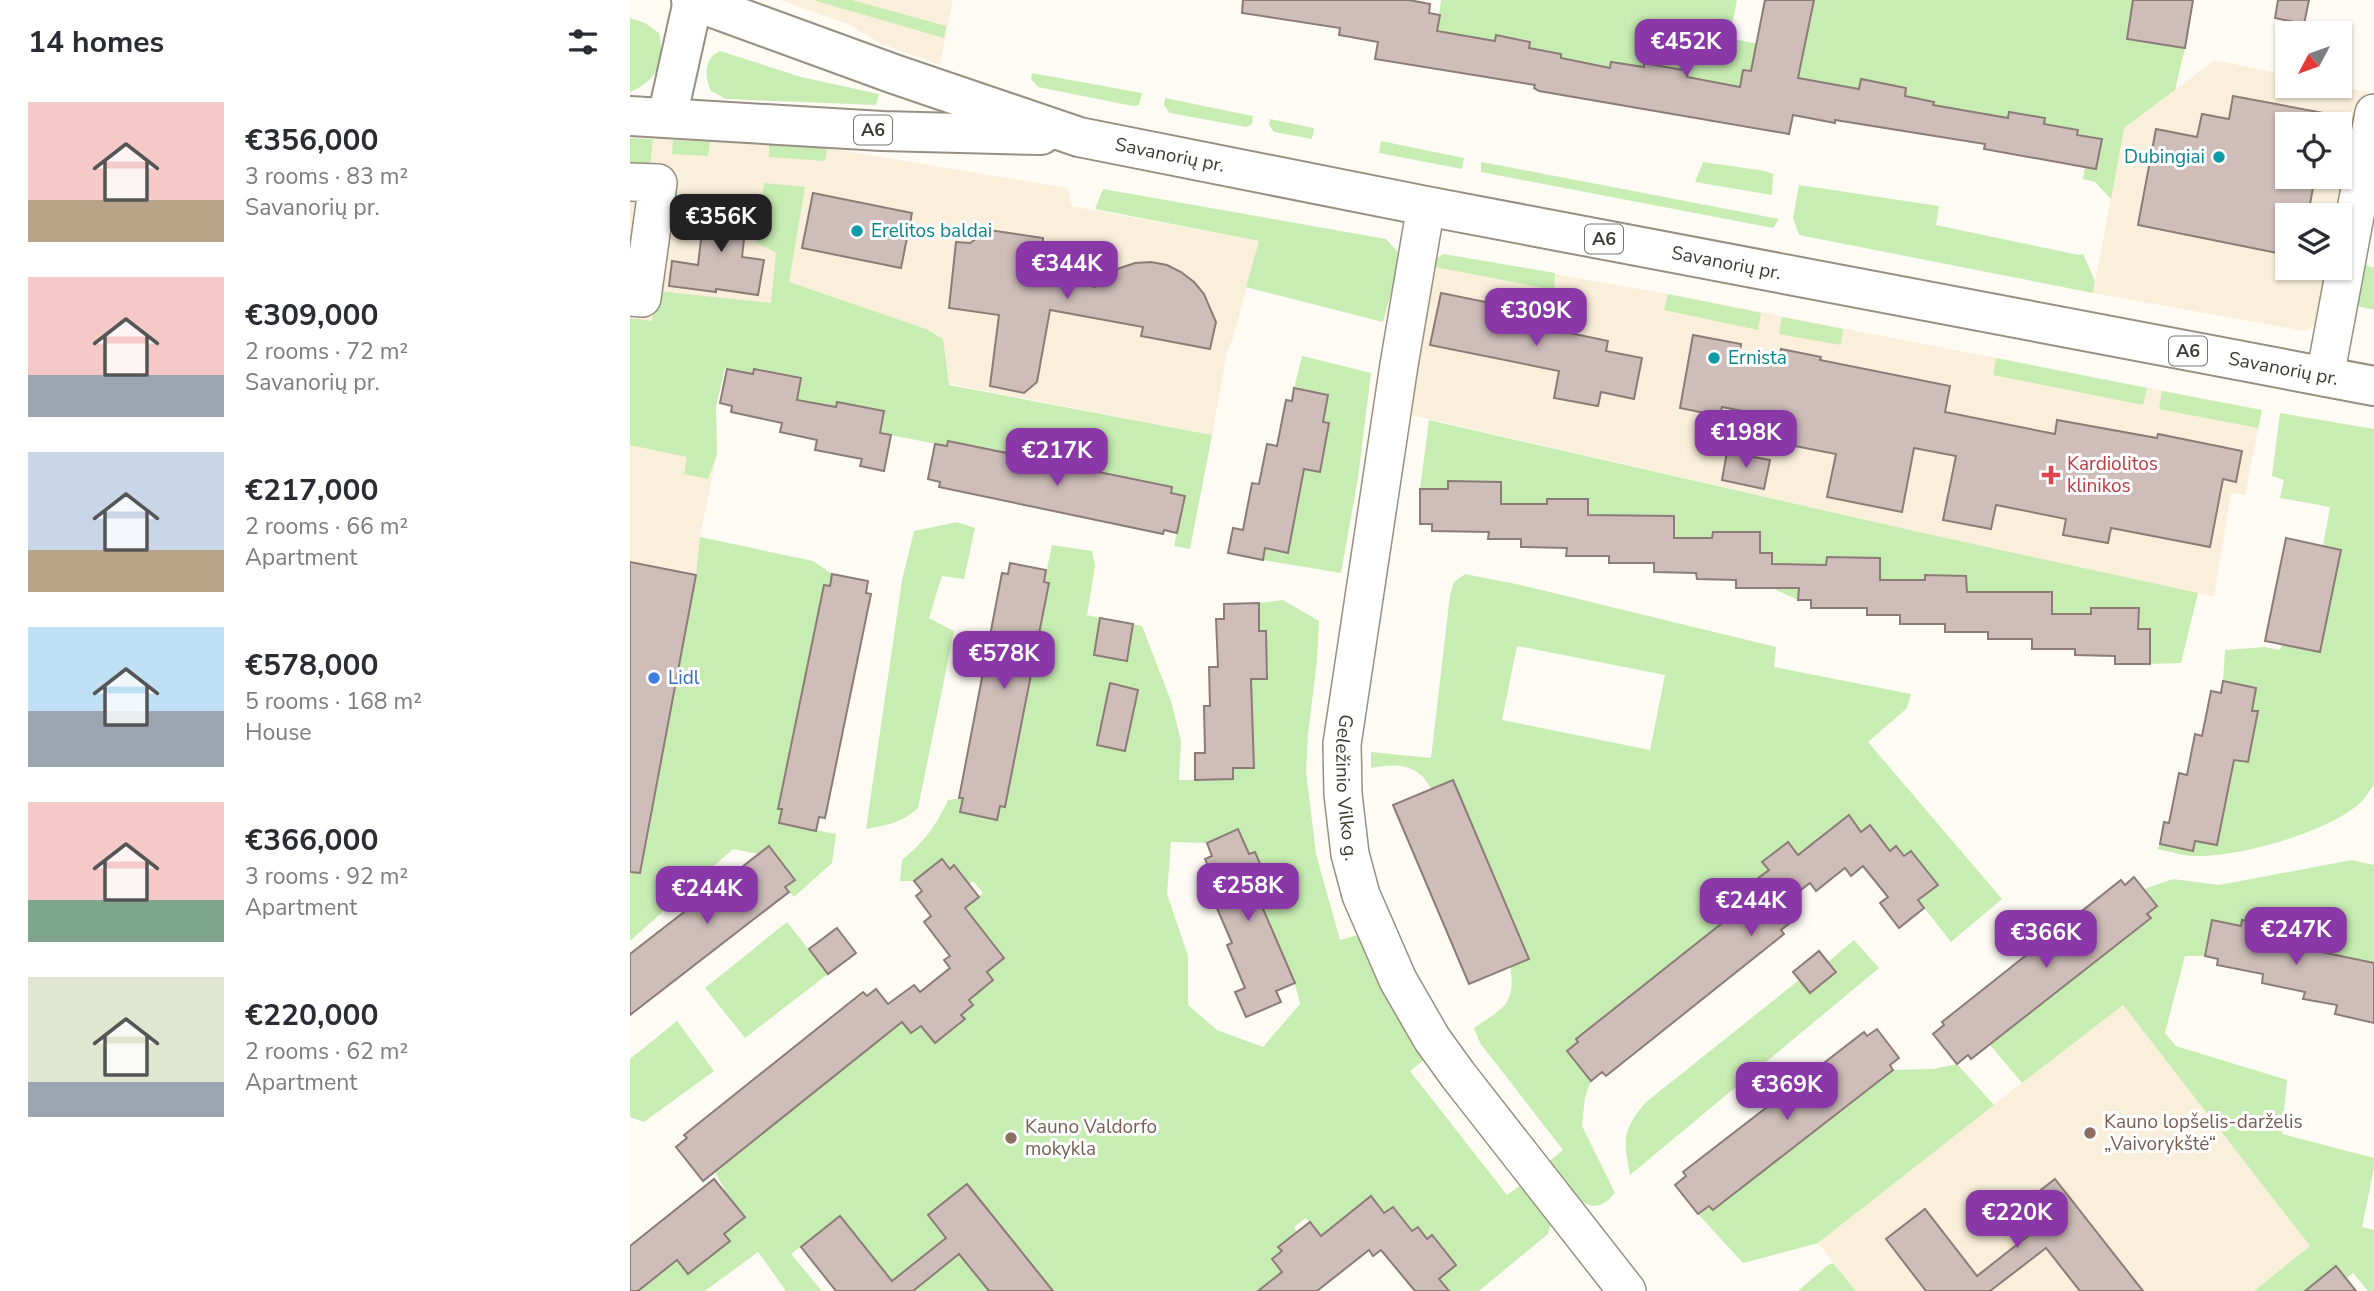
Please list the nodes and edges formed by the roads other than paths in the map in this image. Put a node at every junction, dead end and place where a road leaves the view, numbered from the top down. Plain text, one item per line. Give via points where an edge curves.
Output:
1 (692, 0) edge
2 (2374, 113) edge
3 (649, 117) edge
4 (1079, 137) junction
5 (630, 182) edge
6 (1426, 206) junction
7 (630, 297) edge
8 (2325, 377) junction
9 (2374, 386) edge
10 (1627, 1291) edge

1 - 3 main road
1 - 4 main road, Savanorių pr. / A6
2 - 8 street
3 - 4 main road, Savanorių pr. / A6
4 - 6 main road, Savanorių pr. / A6
5 - 7 street via 658,183 642,298
6 - 8 main road, Savanorių pr. / A6
6 - 10 street, Geležinio Vilko g. via 1342,744 1350,854 1361,895 1398,980 1432,1038
8 - 9 main road, Savanorių pr. / A6

